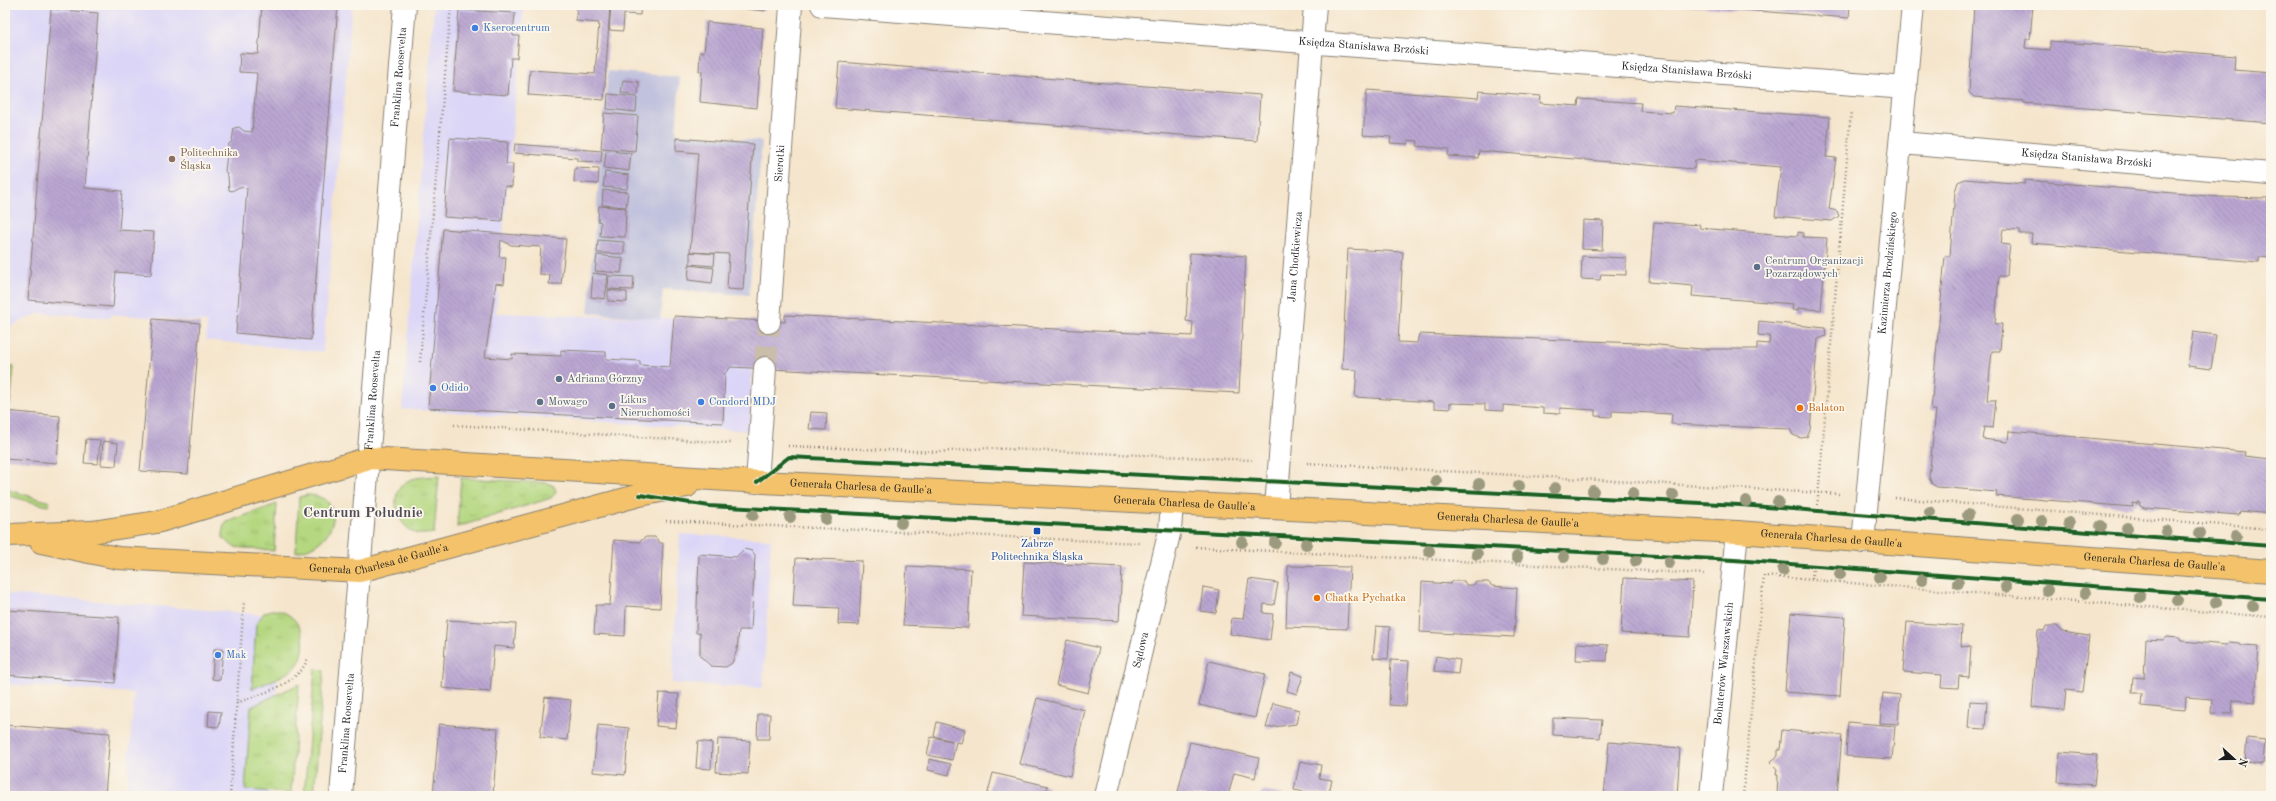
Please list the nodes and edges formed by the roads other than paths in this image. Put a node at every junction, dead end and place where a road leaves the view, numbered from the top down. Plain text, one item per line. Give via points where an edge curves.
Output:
1 (405, 5) edge
2 (791, 5) edge
3 (822, 5) edge
4 (1315, 5) edge
5 (1913, 5) edge
6 (1312, 43) junction
7 (1906, 88) junction
8 (1901, 143) junction
9 (2271, 174) edge
10 (769, 322) tunnel mouth
11 (765, 368) tunnel mouth
12 (369, 458) junction
13 (751, 482) junction
14 (1172, 503) junction
15 (1276, 508) junction
16 (1737, 532) junction
17 (6, 535) edge
18 (1863, 542) junction
19 (2271, 571) edge
20 (360, 572) junction
21 (341, 796) edge
22 (1106, 796) edge
23 (1711, 796) edge

1 - 12 street, Franklina Roosevelta
2 - 10 street, Sierotki
3 - 6 street, Księdza Stanisława Brzóski
4 - 6 street, Jana Chodkiewicza
5 - 7 street, Kazimierza Brodzińskiego
6 - 7 street, Księdza Stanisława Brzóski
6 - 15 street, Jana Chodkiewicza
7 - 8 street, Kazimierza Brodzińskiego
8 - 9 street, Księdza Stanisława Brzóski
8 - 18 street, Kazimierza Brodzińskiego
11 - 13 street via 760,445
12 - 13 main road, Generała Charlesa de Gaulle'a
12 - 17 main road, Generała Charlesa de Gaulle'a via 157,522 92,532
12 - 20 street, Franklina Roosevelta
13 - 14 main road, Generała Charlesa de Gaulle'a
13 - 20 main road, Generała Charlesa de Gaulle'a via 685,486 640,495
14 - 15 main road, Generała Charlesa de Gaulle'a
14 - 22 street, Sądowa via 1170,530
15 - 16 main road, Generała Charlesa de Gaulle'a
16 - 18 main road, Generała Charlesa de Gaulle'a
16 - 23 street, Bohaterów Warszawskich
17 - 20 main road, Generała Charlesa de Gaulle'a via 118,558
18 - 19 main road, Generała Charlesa de Gaulle'a
20 - 21 street, Franklina Roosevelta

